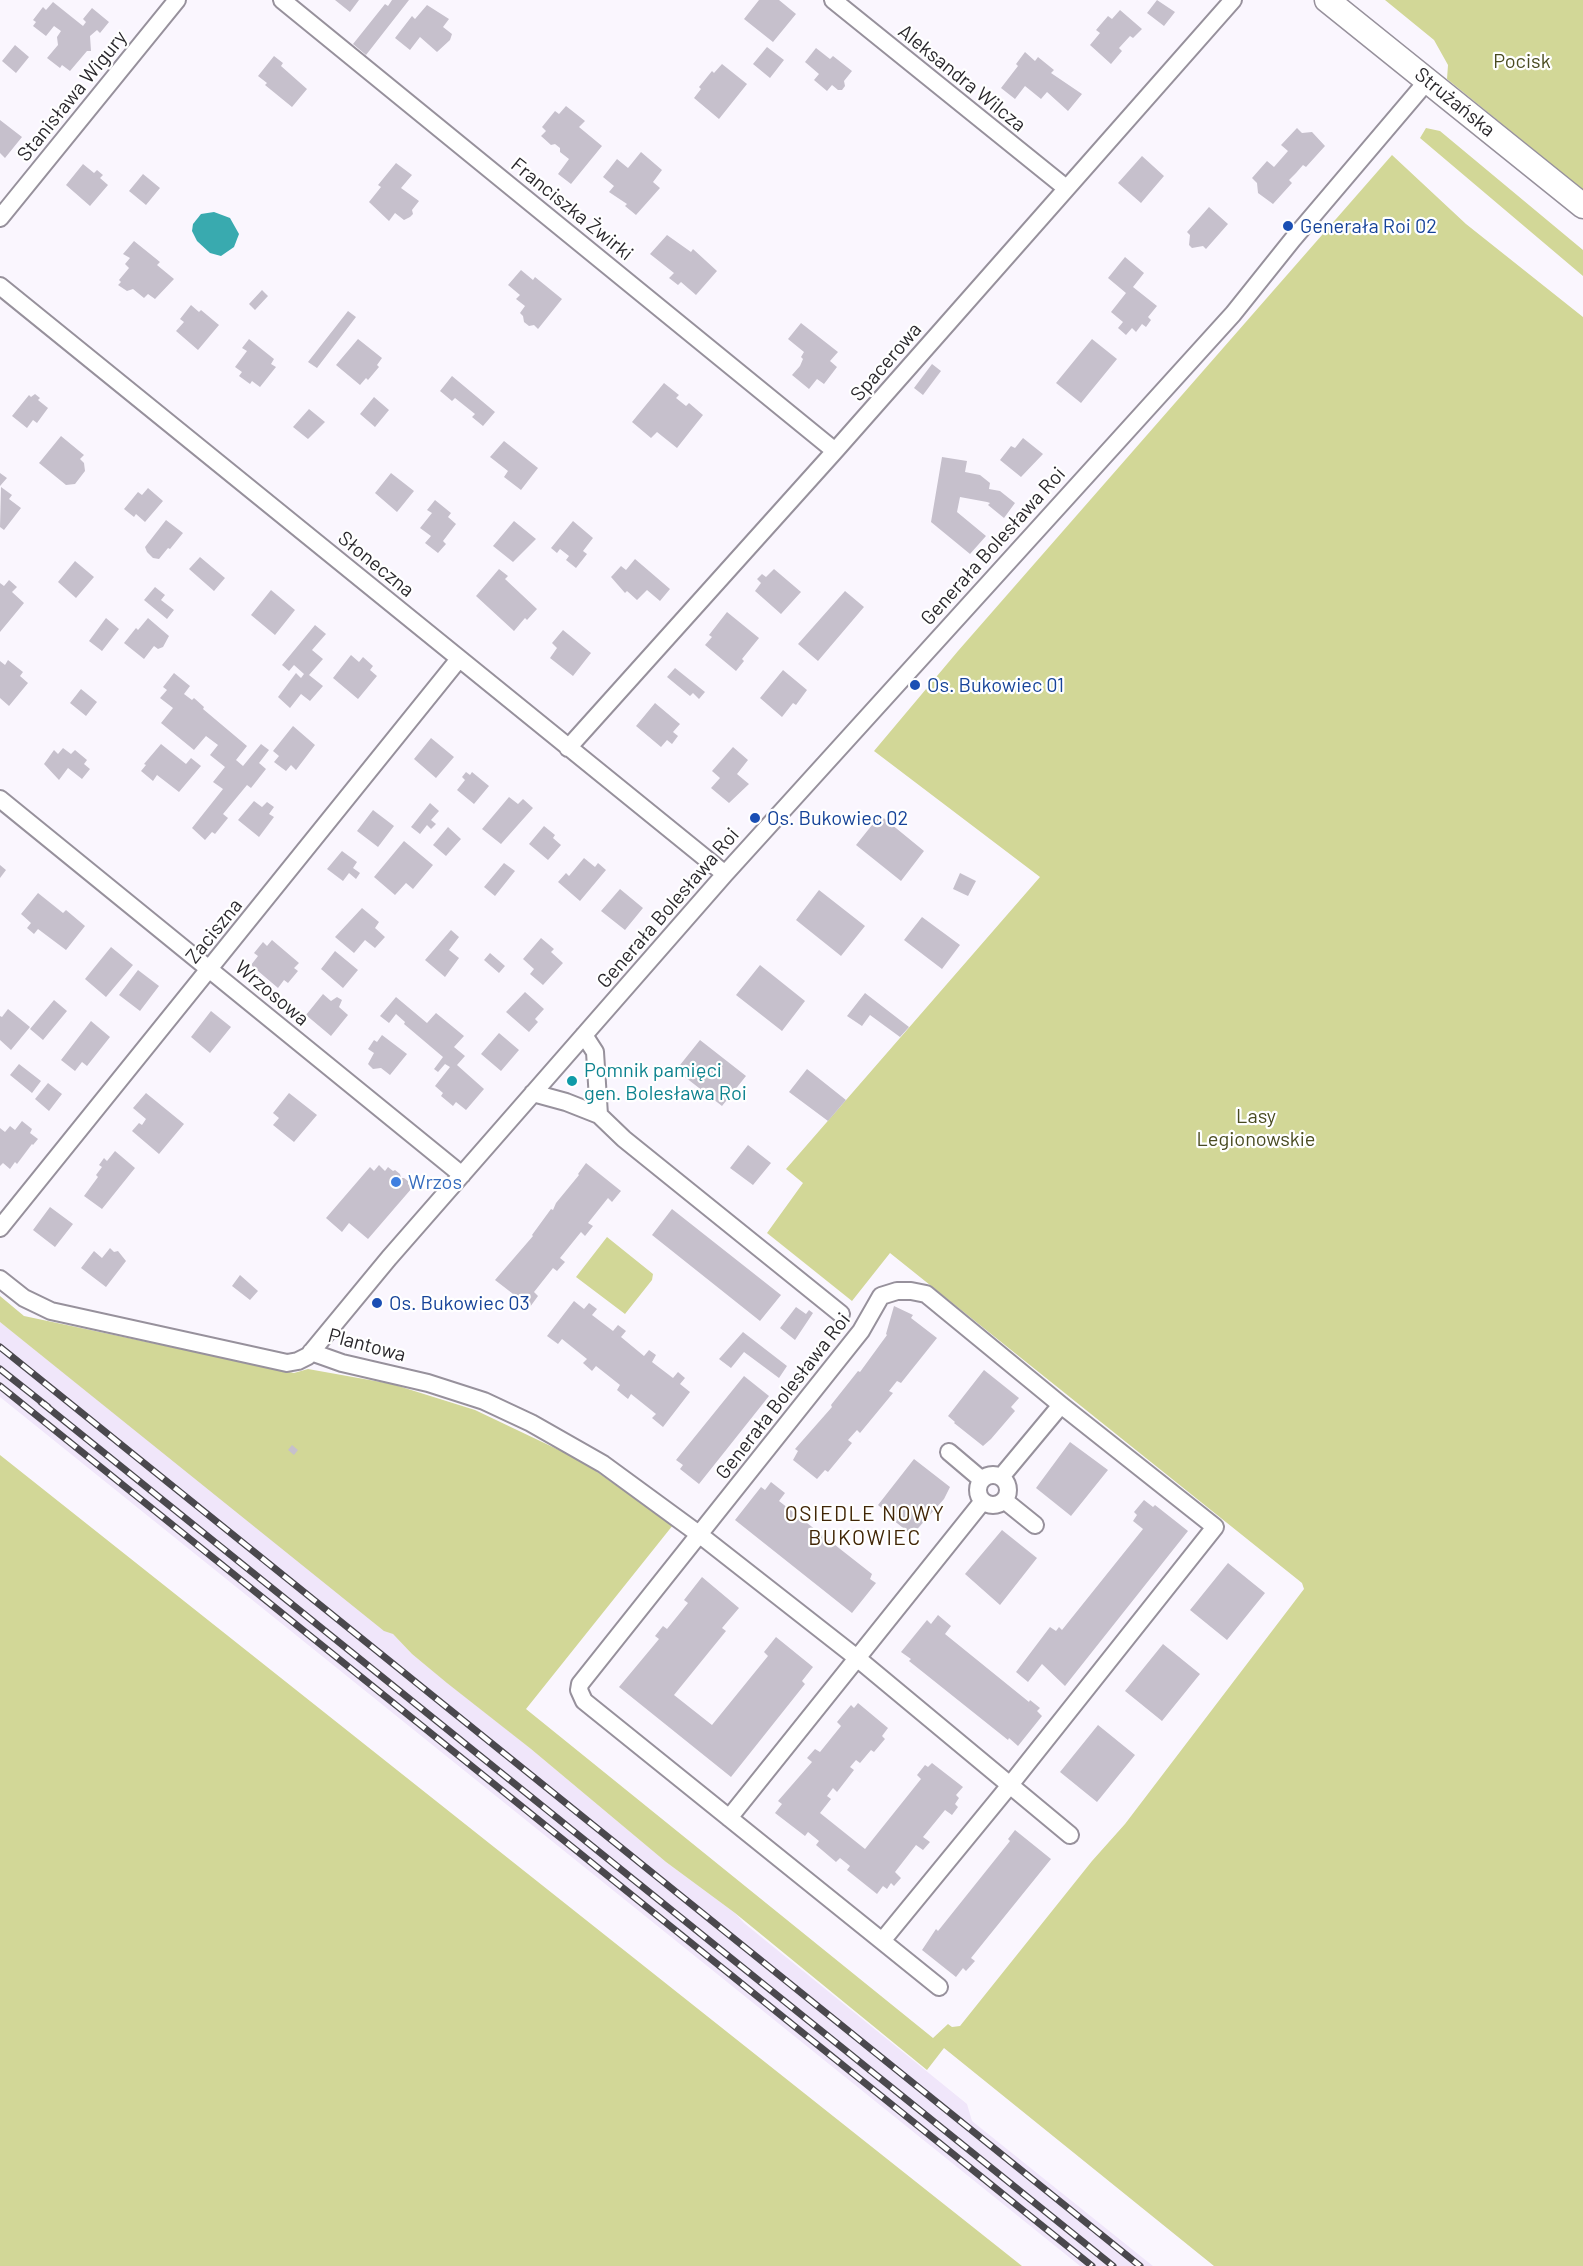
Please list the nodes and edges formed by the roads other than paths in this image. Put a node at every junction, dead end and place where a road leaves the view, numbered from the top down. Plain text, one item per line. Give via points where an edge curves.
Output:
1 (177, 0) edge
2 (282, 0) edge
3 (833, 0) edge
4 (1233, 0) edge
5 (1327, 0) edge
6 (1428, 80) junction
7 (1066, 188) junction
8 (1583, 206) edge
9 (0, 218) edge
10 (0, 286) edge
11 (835, 451) junction
12 (459, 658) junction
13 (568, 748) junction
14 (0, 799) edge
15 (725, 874) junction
16 (210, 969) junction
17 (584, 1035) junction
18 (533, 1094) junction
19 (599, 1114) junction
20 (462, 1175) junction
21 (0, 1228) edge
22 (0, 1279) edge
23 (841, 1314) dead end
24 (311, 1352) junction
25 (1060, 1405) junction
26 (949, 1452) dead end
27 (1001, 1477) junction
28 (982, 1480) junction
29 (1004, 1500) junction
30 (983, 1501) junction
31 (1035, 1525) dead end
32 (700, 1535) junction
33 (857, 1658) junction
34 (1011, 1785) junction
35 (729, 1818) junction
36 (1070, 1835) dead end
37 (882, 1941) junction
38 (939, 1986) dead end

1 - 9 street, Stanisława Wigury
2 - 11 street, Franciszka Żwirki
3 - 7 street, Aleksandra Wilcza
4 - 7 street, Spacerowa
5 - 6 main road, Strużańska
6 - 8 main road, Strużańska
6 - 15 street, Generała Bolesława Roi via 1233,314
7 - 11 street, Spacerowa
10 - 12 street, Słoneczna
11 - 13 street, Spacerowa
12 - 13 street, Słoneczna
12 - 16 street, Zaciszna
13 - 15 street, Słoneczna
14 - 16 street, Wrzosowa
15 - 17 street, Generała Bolesława Roi
16 - 20 street, Wrzosowa
16 - 21 street, Zaciszna
17 - 18 street, Generała Bolesława Roi
17 - 19 street via 595,1052
18 - 19 street, Generała Bolesława Roi
18 - 20 street, Generała Bolesława Roi
19 - 23 street, Generała Bolesława Roi via 624,1139
20 - 24 street, Generała Bolesława Roi
22 - 24 street, Plantowa via 24,1298 51,1311 286,1363 298,1361
24 - 32 street, Plantowa via 484,1401 603,1464
25 - 27 street
25 - 32 street, Generała Bolesława Roi via 926,1294 897,1291 881,1296 861,1331
25 - 34 street, Generała Bolesława Roi via 1215,1527
26 - 28 street
27 - 28 street via 993,1475
27 - 29 street via 1008,1485
28 - 30 street via 978,1491
29 - 30 street via 994,1505
29 - 31 street
30 - 33 street
32 - 33 street
32 - 35 street, Generała Bolesława Roi via 579,1690 584,1701
33 - 34 street
33 - 35 street
34 - 36 street
34 - 37 street, Generała Bolesława Roi
35 - 37 street
37 - 38 street

